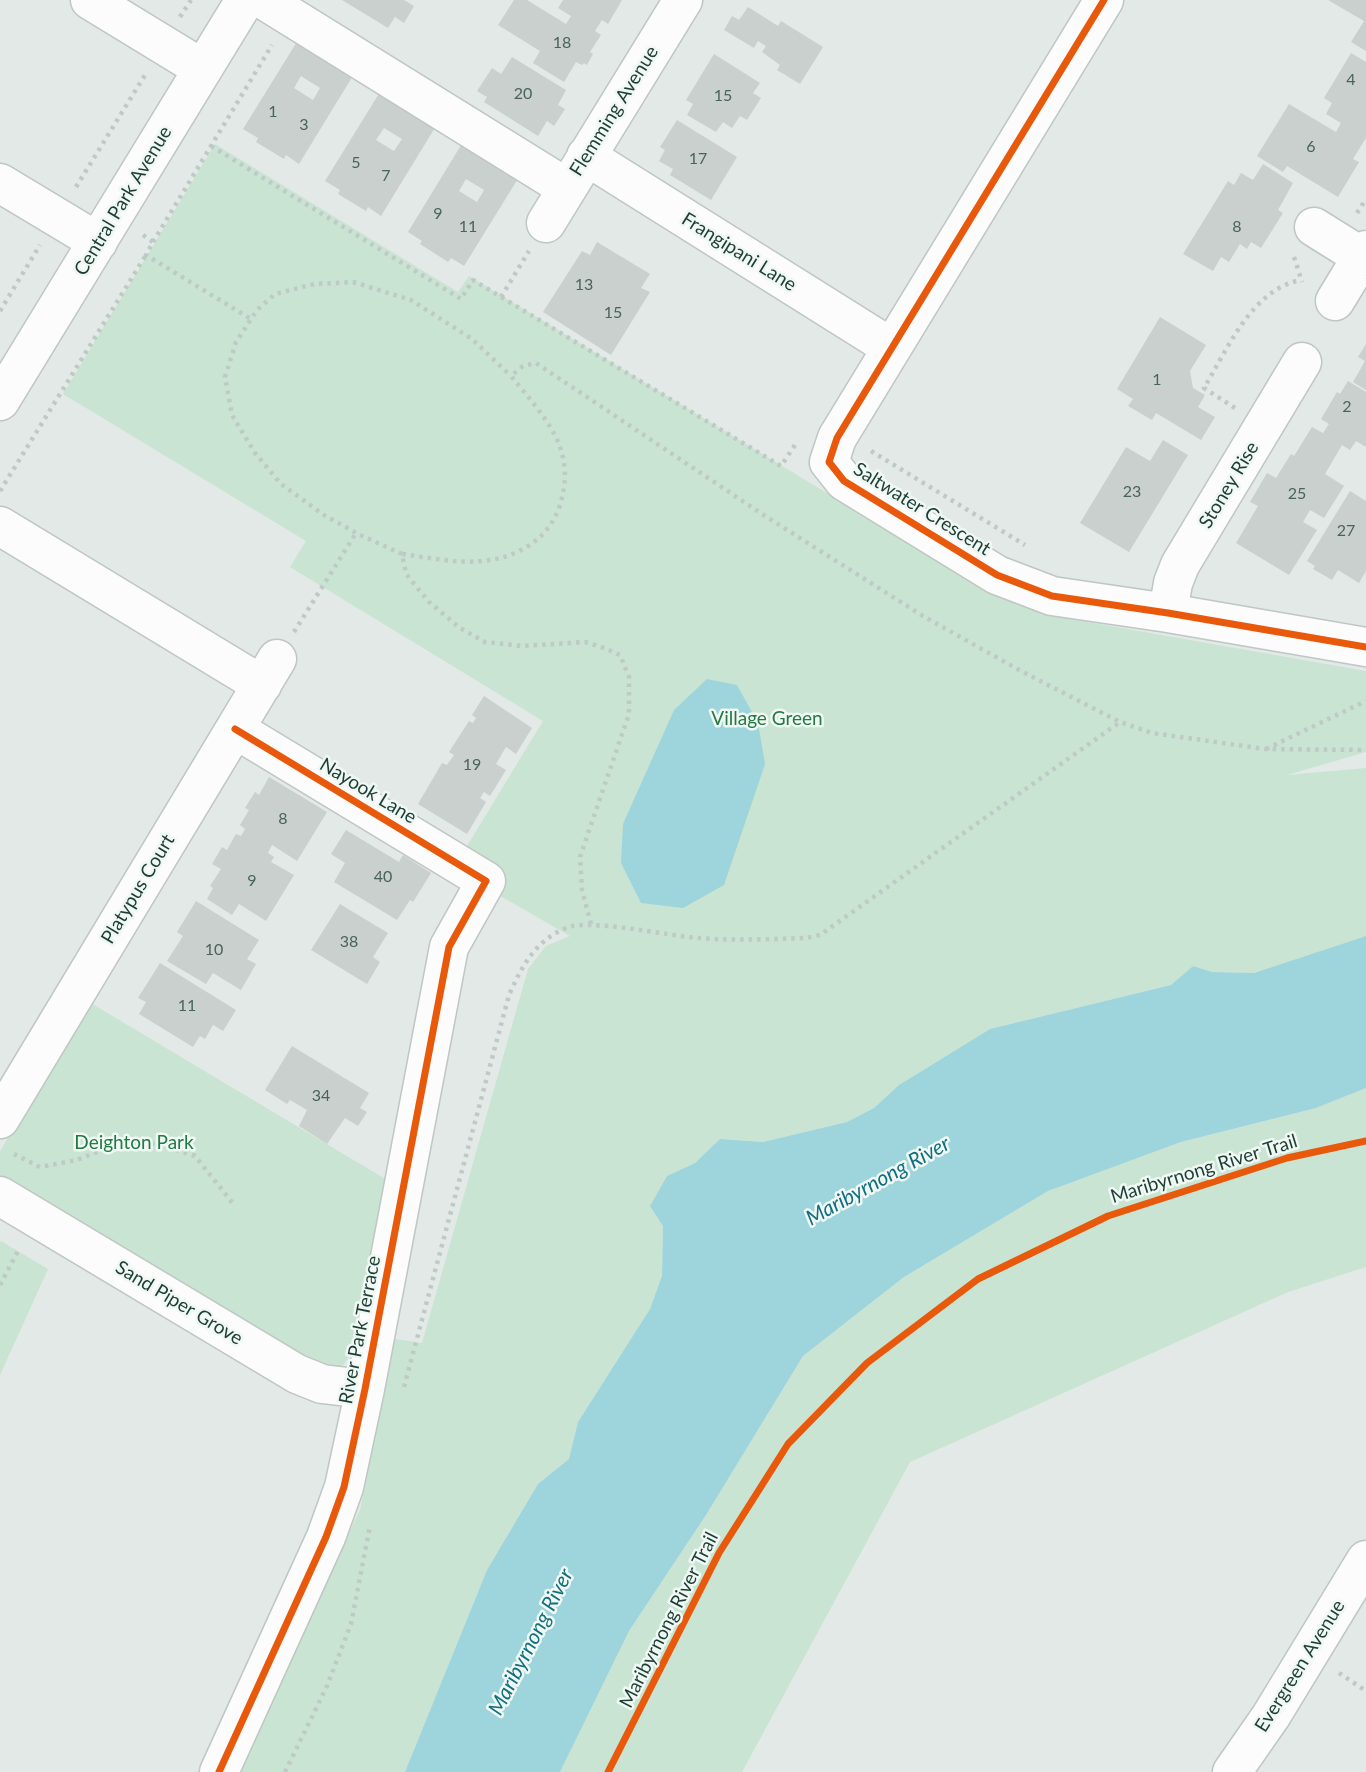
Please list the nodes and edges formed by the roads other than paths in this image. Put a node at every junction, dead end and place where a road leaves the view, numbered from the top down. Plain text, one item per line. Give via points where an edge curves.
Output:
1 (90, 0) edge
2 (245, 0) edge
3 (683, 0) edge
4 (1104, 0) edge
5 (277, 8) edge
6 (203, 69) junction
7 (586, 156) junction
8 (0, 183) edge
9 (567, 188) junction
10 (546, 223) road end
11 (1314, 226) dead end
12 (106, 228) junction
13 (1364, 254) edge
14 (1335, 301) dead end
15 (892, 348) junction
16 (1302, 362) dead end
17 (0, 401) edge
18 (0, 526) edge
19 (1168, 613) junction
20 (1366, 647) edge
21 (235, 729) junction
22 (486, 881) joint
23 (0, 1119) edge
24 (0, 1196) edge
25 (365, 1389) junction
26 (1366, 1560) edge
27 (219, 1772) edge
28 (1233, 1772) edge

1 - 6 street
2 - 6 street, Central Park Avenue
3 - 7 street, Flemming Avenue
4 - 15 street, Saltwater Crescent
5 - 9 street
6 - 12 street, Central Park Avenue
7 - 9 street, Flemming Avenue
7 - 15 street, Frangipani Lane
8 - 12 street via 57,218
9 - 10 street, Flemming Avenue
11 - 13 street
12 - 17 street, Central Park Avenue
13 - 14 street
15 - 19 street, Saltwater Crescent via 837,438 829,462 844,481 997,575 1052,596
16 - 19 street, Stoney Rise via 1180,565
18 - 21 street, Platypus Court via 276,661
19 - 20 street, Saltwater Crescent
21 - 22 street, Nayook Lane
21 - 23 street, Platypus Court
22 - 25 street, River Park Terrace via 449,947
24 - 25 street, Sand Piper Grove via 297,1374 322,1384
25 - 27 street, River Park Terrace via 344,1487 326,1537
26 - 28 street, Evergreen Avenue

